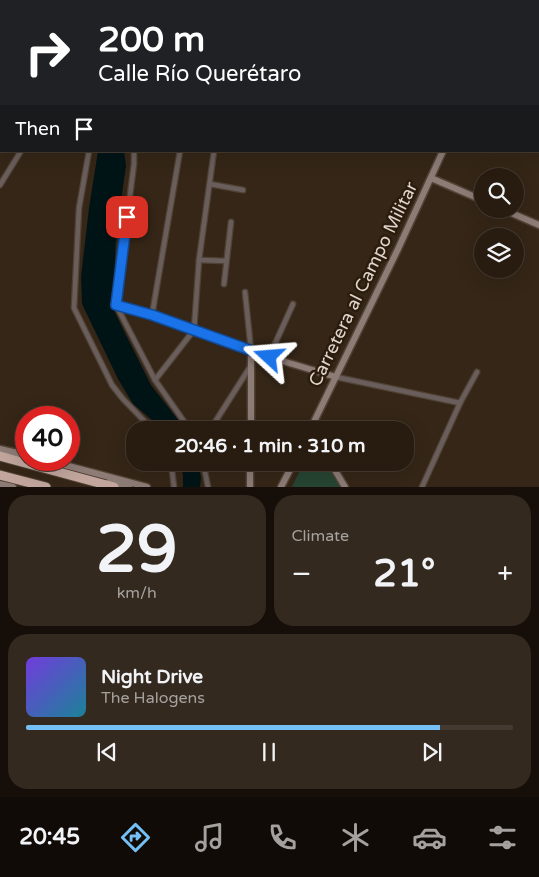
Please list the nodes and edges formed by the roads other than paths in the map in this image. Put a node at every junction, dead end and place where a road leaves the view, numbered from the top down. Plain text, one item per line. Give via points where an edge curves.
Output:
1 (20, 152) edge
2 (89, 152) edge
3 (134, 152) edge
4 (180, 152) edge
5 (214, 152) edge
6 (443, 152) edge
7 (431, 178) junction
8 (0, 184) edge
9 (210, 184) junction
10 (243, 190) dead end
11 (474, 197) edge
12 (523, 218) edge
13 (230, 222) dead end
14 (539, 225) edge
15 (198, 260) junction
16 (226, 261) junction
17 (224, 284) dead end
18 (245, 292) dead end
19 (294, 304) dead end
20 (116, 305) junction
21 (152, 315) junction
22 (194, 330) junction
23 (251, 350) junction
24 (269, 357) junction
25 (251, 366) junction
26 (477, 372) dead end
27 (336, 377) junction
28 (155, 380) junction
29 (460, 403) junction
30 (316, 418) joint
31 (144, 421) edge
32 (184, 421) edge
33 (216, 421) edge
34 (250, 421) edge
35 (314, 421) edge
36 (0, 449) edge
37 (15, 452) edge
38 (0, 455) edge
39 (15, 456) edge
40 (80, 469) edge
41 (69, 471) edge
42 (172, 471) edge
43 (205, 471) edge
44 (250, 471) edge
45 (290, 471) edge
46 (335, 471) edge
47 (1, 482) edge
48 (13, 487) edge
49 (46, 487) edge
50 (114, 487) edge
51 (129, 487) edge
52 (147, 487) edge
53 (174, 487) edge
54 (208, 487) edge
55 (250, 487) edge
56 (282, 487) edge
57 (345, 487) edge
58 (422, 487) edge

1 - 8 street
2 - 31 street via 79,208 74,308 112,385
3 - 20 street
4 - 21 street
5 - 9 street
6 - 7 main road, Carretera al Campo Militar
7 - 11 main road
7 - 27 main road, Carretera al Campo Militar
9 - 10 street
9 - 15 street
12 - 14 main road
13 - 16 street
15 - 16 street
15 - 22 street
16 - 17 street
18 - 23 street
19 - 24 street
20 - 21 main road
20 - 28 street
21 - 22 main road
22 - 23 main road
22 - 28 street
23 - 24 main road
23 - 25 main road
24 - 27 main road
25 - 33 street
25 - 34 main road
26 - 29 street
27 - 29 street
27 - 30 main road, Carretera al Campo Militar
28 - 32 street
29 - 58 street
30 - 35 main road, Carretera al Campo Militar
36 - 37 main road
38 - 39 main road
38 - 50 highway
40 - 52 main road
41 - 51 main road
42 - 53 street
43 - 54 street
44 - 55 main road
45 - 56 main road
46 - 57 main road
47 - 48 main road
47 - 49 highway

